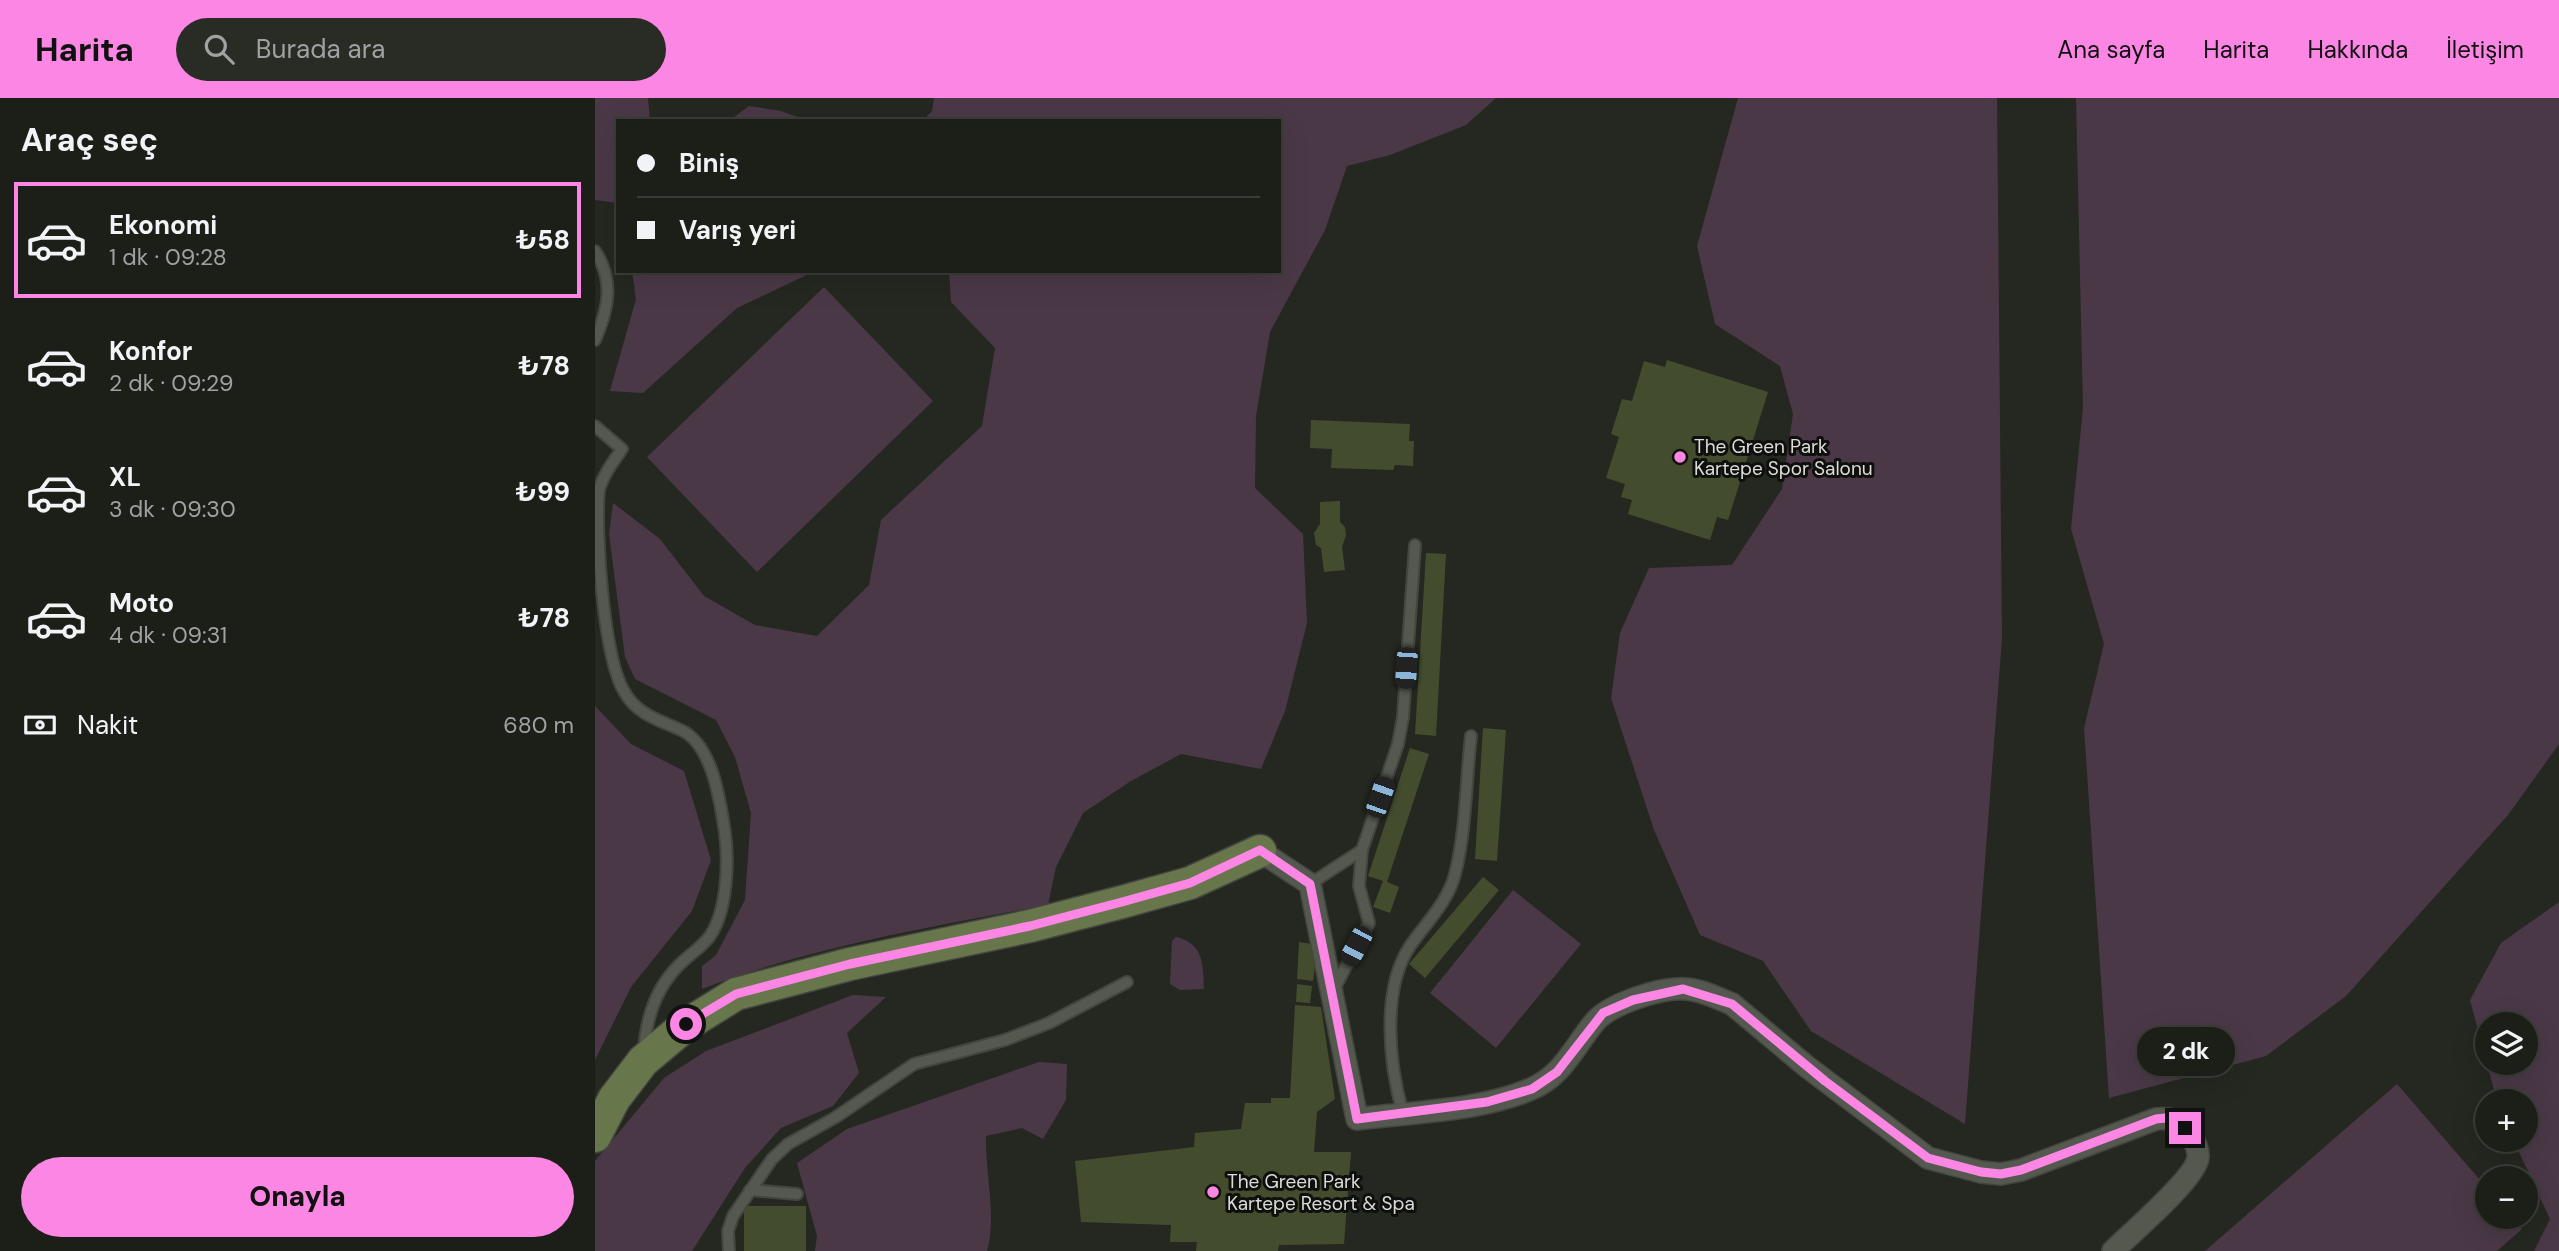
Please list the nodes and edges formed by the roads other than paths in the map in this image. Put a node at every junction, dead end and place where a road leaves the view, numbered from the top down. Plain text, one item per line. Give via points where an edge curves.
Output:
1 (595, 251) edge
2 (595, 340) edge
3 (595, 426) edge
4 (1415, 545) dead end
5 (1471, 736) dead end
6 (1260, 850) joint
7 (1362, 850) junction
8 (1310, 884) junction
9 (1127, 982) dead end
10 (1332, 992) junction
11 (643, 1061) junction
12 (1403, 1113) junction
13 (595, 1136) edge
14 (750, 1190) junction
15 (797, 1194) dead end
16 (729, 1251) edge
17 (2113, 1251) edge

1 - 2 lane via 607,282 608,302
3 - 11 lane via 622,449 604,475 595,509 603,617 616,673 624,692 643,714 682,731 702,750 725,834 726,864 717,923 656,996
4 - 7 lane via 1403,717
5 - 12 lane via 1455,874 1446,896 1408,949 1395,981 1391,1061
6 - 8 street
6 - 11 main road via 1190,883 1122,902 736,994 686,1024
7 - 8 lane
7 - 10 lane via 1359,886 1369,923
8 - 10 street
9 - 14 lane via 1049,1023 899,1072 788,1144
10 - 12 street via 1357,1119
11 - 13 main road via 614,1099
12 - 17 street via 1487,1102 1532,1089 1557,1072 1603,1013 1661,993 1699,991 1732,1004 1909,1146 1945,1165 2001,1174 2156,1119 2176,1121 2197,1146 2193,1173
14 - 15 lane
14 - 16 lane via 731,1223

